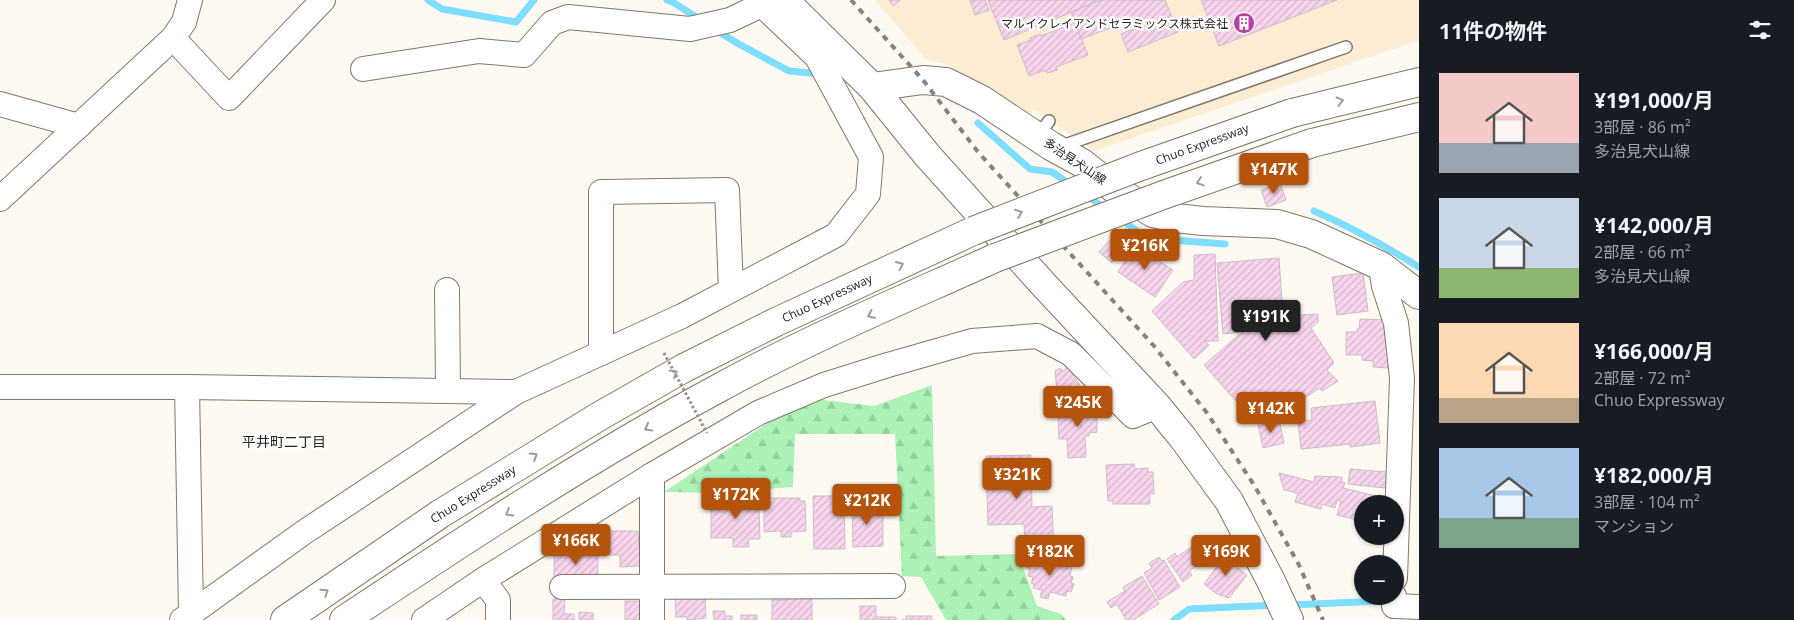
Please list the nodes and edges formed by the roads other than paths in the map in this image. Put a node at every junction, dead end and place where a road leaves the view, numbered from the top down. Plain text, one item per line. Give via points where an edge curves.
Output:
1 (190, 0) edge
2 (323, 0) edge
3 (773, 2) edge
4 (173, 38) junction
5 (1346, 47) dead end
6 (363, 69) dead end
7 (1419, 82) edge
8 (872, 87) junction
9 (0, 104) edge
10 (1419, 117) edge
11 (79, 126) junction
12 (1048, 135) junction
13 (0, 200) edge
14 (1381, 266) junction
15 (447, 290) dead end
16 (731, 290) junction
17 (1419, 295) edge
18 (601, 353) junction
19 (0, 387) edge
20 (187, 387) junction
21 (448, 391) junction
22 (516, 392) junction
23 (1157, 406) junction
24 (652, 476) junction
25 (1396, 555) edge
26 (483, 580) junction
27 (893, 586) dead end
28 (562, 587) dead end
29 (652, 587) junction
30 (1419, 607) edge
31 (1394, 608) edge
32 (187, 617) edge
33 (285, 620) edge
34 (344, 620) edge
35 (424, 620) edge
36 (498, 620) edge
37 (652, 620) edge
38 (1289, 620) edge

1 - 4 street via 184,22
2 - 4 street via 229,98
3 - 6 street via 730,20 690,29 568,17 552,23 524,55 479,51
3 - 8 main road
3 - 16 street via 817,57 871,157 868,194 836,235
4 - 11 street
5 - 12 lane
33 -> 7 main road, Chuo Expressway, bridge via 440,514 598,417 776,322 973,231 1151,162 1292,113
8 - 12 main road, 多治見犬山線 via 923,80 946,82
8 - 23 main road via 927,155 1044,286
9 - 11 street
10 -> 34 main road, bridge via 1312,143 1166,194 995,258 812,342 720,387 631,437 452,548
11 - 13 street
12 - 14 main road, 多治見犬山線 via 1116,190 1153,212 1203,221 1278,224 1311,234
14 - 17 main road, 多治見犬山線
14 - 25 street via 1396,323 1402,378
15 - 21 street
16 - 18 street
16 - 18 street via 727,190 601,192
18 - 22 street
19 - 20 street
20 - 21 street
20 - 32 street
21 - 22 street
22 - 32 street via 303,533
23 - 24 street via 1133,416 1071,354 1037,336 972,341 824,385 758,413
23 - 38 main road via 1229,501
24 - 26 street
24 - 29 street
26 - 35 street
26 - 36 street via 498,600
27 - 29 street
28 - 29 street
29 - 37 street
30 - 31 street

